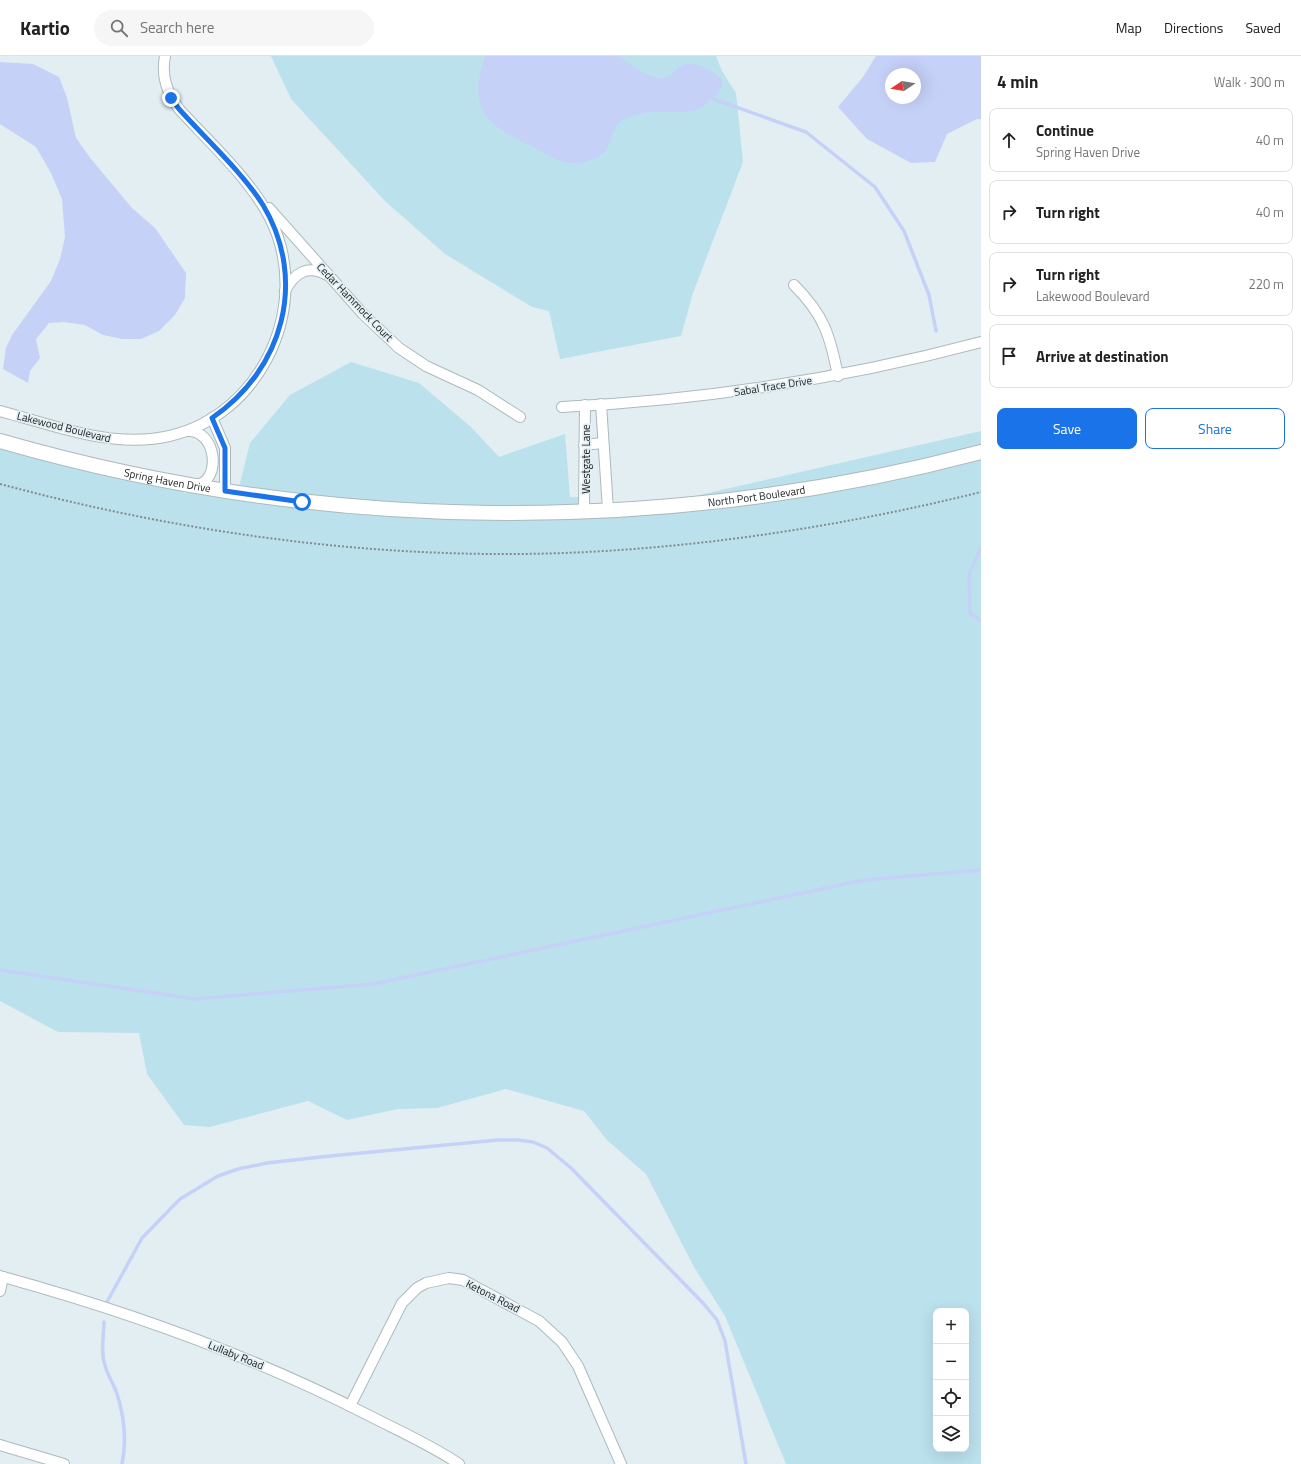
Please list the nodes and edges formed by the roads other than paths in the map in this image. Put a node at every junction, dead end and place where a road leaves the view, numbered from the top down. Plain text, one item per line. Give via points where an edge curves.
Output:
1 (165, 56) edge
2 (250, 188) junction
3 (330, 276) junction
4 (794, 285) dead end
5 (285, 291) junction
6 (981, 342) edge
7 (838, 376) junction
8 (601, 404) junction
9 (585, 406) junction
10 (562, 407) dead end
11 (0, 411) edge
12 (520, 417) dead end
13 (212, 418) junction
14 (185, 431) junction
15 (0, 441) edge
16 (603, 443) junction
17 (584, 445) junction
18 (981, 452) edge
19 (190, 486) junction
20 (225, 491) junction
21 (608, 510) junction
22 (584, 512) junction
23 (529, 514) joint
24 (2, 1276) edge
25 (0, 1291) edge
26 (350, 1406) junction
27 (0, 1446) edge
28 (64, 1464) edge
29 (459, 1464) edge
30 (620, 1464) edge

1 - 2 street, Lakewood Boulevard via 163,75 171,98
2 - 3 street, Cedar Hammock Court
2 - 5 street, Lakewood Boulevard via 262,205 277,236 282,252
3 - 5 street via 319,270 303,272 290,281
3 - 12 street, Cedar Hammock Court via 374,325 411,356 441,375 495,399
4 - 7 street via 815,309 827,330
5 - 13 street, Lakewood Boulevard via 283,318 278,337 262,368 243,393
6 - 7 street, Sabal Trace Drive
7 - 8 street, Sabal Trace Drive via 691,398
8 - 9 street, Sabal Trace Drive
8 - 16 street, Westgate Lane
9 - 10 street, Sabal Trace Drive
9 - 17 street, Westgate Lane
11 - 14 street, Lakewood Boulevard via 119,440 163,437
13 - 14 street, Lakewood Boulevard
13 - 20 street via 225,448
14 - 19 street via 199,432 205,437 212,455 212,468 206,481 200,485
15 - 19 street, Spring Haven Drive
16 - 17 street
16 - 21 street, Westgate Lane
17 - 22 street, Westgate Lane
18 - 21 street, North Port Boulevard via 918,468 806,489 695,504
19 - 20 street, Spring Haven Drive
20 - 23 street, Spring Haven Drive via 383,510
21 - 22 street, North Port Boulevard
22 - 23 street, North Port Boulevard
24 - 25 street
24 - 26 street, Lullaby Road via 93,1302 179,1332 310,1386
26 - 29 street, Lullaby Road
26 - 30 street, Ketona Road via 407,1297 417,1288 437,1280 464,1280 539,1321 562,1342 583,1375
27 - 28 street

